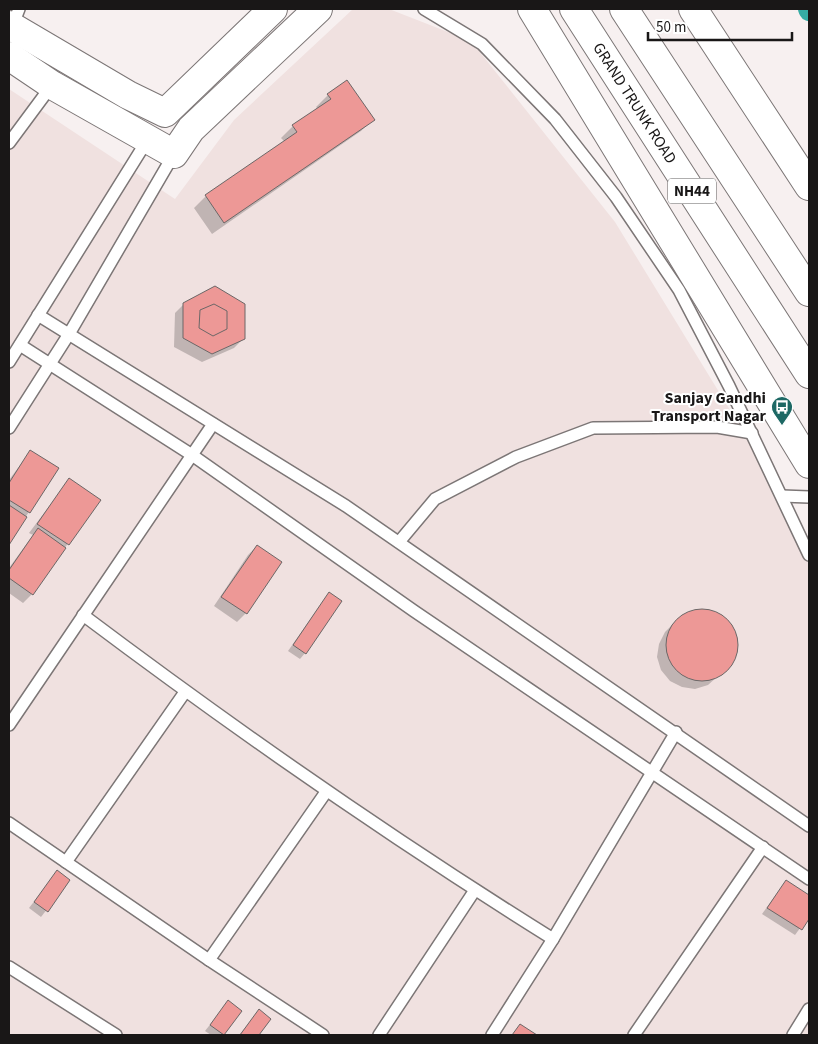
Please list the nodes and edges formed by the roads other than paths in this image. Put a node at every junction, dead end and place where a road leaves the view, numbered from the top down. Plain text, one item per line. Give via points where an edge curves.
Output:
1 (273, 9) edge
2 (318, 9) edge
3 (424, 9) edge
4 (532, 9) edge
5 (574, 9) edge
6 (624, 9) edge
7 (693, 9) edge
8 (13, 20) edge
9 (9, 56) edge
10 (52, 84) junction
11 (165, 113) junction
12 (191, 129) junction
13 (148, 138) junction
14 (9, 143) edge
15 (174, 154) junction
16 (809, 186) edge
17 (809, 292) edge
18 (38, 315) junction
19 (68, 334) junction
20 (20, 345) junction
21 (9, 362) edge
22 (50, 364) junction
23 (809, 374) edge
24 (213, 424) junction
25 (9, 428) edge
26 (752, 433) junction
27 (192, 455) junction
28 (809, 464) edge
29 (782, 496) junction
30 (809, 497) edge
31 (399, 542) junction
32 (809, 555) edge
33 (83, 615) junction
34 (185, 692) junction
35 (9, 725) edge
36 (676, 732) junction
37 (652, 773) junction
38 (326, 792) junction
39 (9, 823) edge
40 (809, 826) edge
41 (763, 847) junction
42 (66, 862) junction
43 (809, 879) edge
44 (474, 890) junction
45 (554, 939) junction
46 (208, 960) junction
47 (9, 967) edge
48 (809, 1009) edge
49 (112, 1034) edge
50 (323, 1035) edge
51 (378, 1035) edge
52 (492, 1035) edge
53 (634, 1035) edge
54 (792, 1035) edge

1 - 11 main road
2 - 12 main road
3 - 26 lane via 482,44 555,119 610,190 679,290
4 - 28 main road
5 - 23 main road, GRAND TRUNK ROAD / NH44
6 - 17 main road, NH44
7 - 16 main road
8 - 11 main road via 128,95
9 - 10 main road
10 - 13 main road
10 - 14 lane
11 - 12 main road
11 - 13 main road
12 - 15 main road
13 - 15 main road
13 - 18 lane
15 - 19 lane
18 - 19 lane
18 - 20 lane
19 - 22 lane
19 - 24 lane
20 - 21 lane
20 - 22 lane
22 - 25 lane
22 - 27 lane
24 - 27 lane
24 - 31 lane
26 - 29 lane
26 - 31 lane via 717,427 593,428 516,458 435,499
27 - 33 lane
27 - 37 lane
29 - 30 lane
29 - 32 lane
31 - 36 lane
33 - 34 lane
33 - 35 lane
34 - 38 lane
34 - 42 lane
36 - 37 lane
36 - 40 lane
37 - 41 lane
37 - 45 lane
38 - 44 lane
38 - 46 lane
39 - 42 lane
41 - 43 lane
41 - 53 lane
42 - 46 lane
44 - 45 lane
44 - 51 lane
45 - 52 lane
46 - 50 lane
47 - 49 lane
48 - 54 lane

